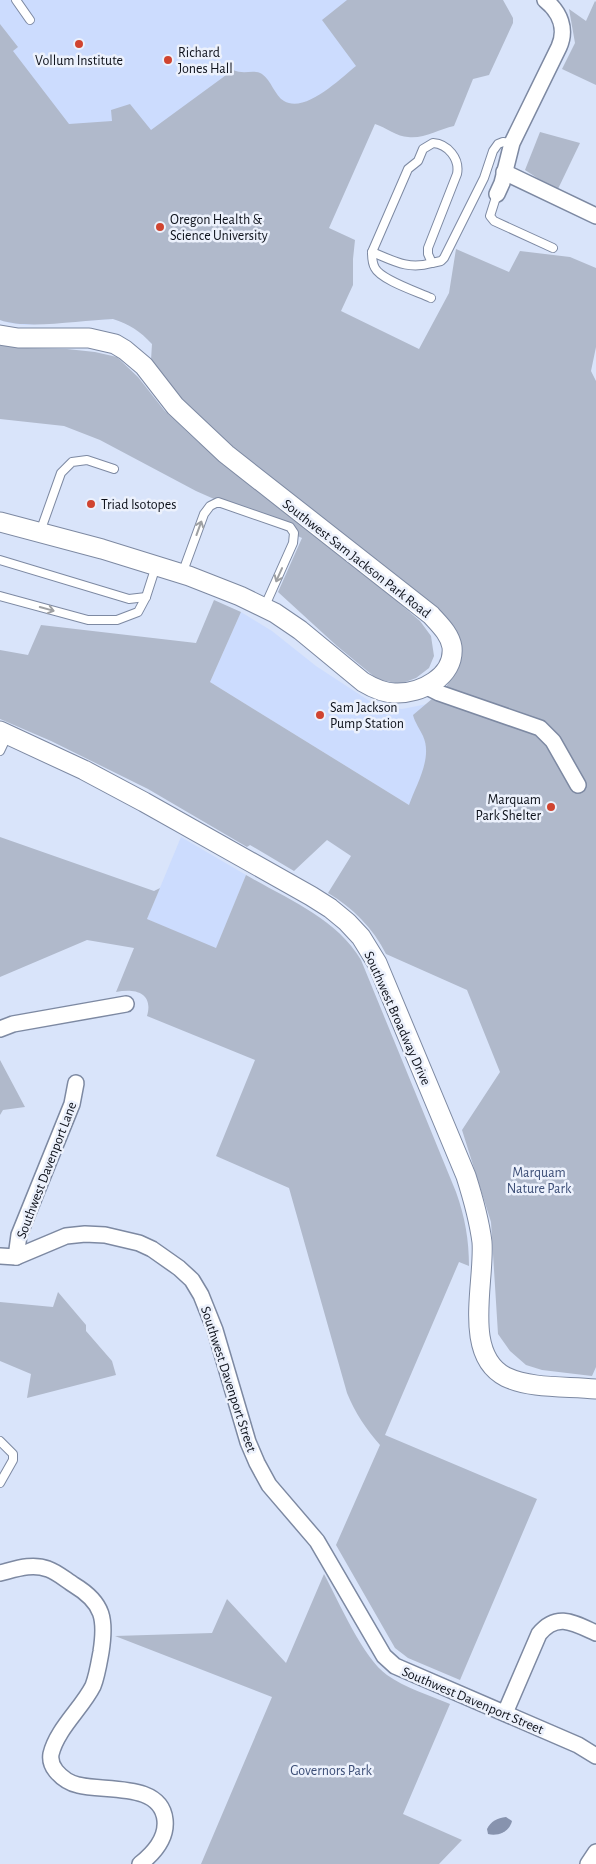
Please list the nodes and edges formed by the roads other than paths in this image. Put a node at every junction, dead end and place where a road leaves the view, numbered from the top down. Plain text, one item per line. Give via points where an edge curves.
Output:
1 (16, 0) edge
2 (545, 0) edge
3 (30, 20) dead end
4 (512, 143) junction
5 (504, 172) junction
6 (497, 194) joint
7 (596, 216) edge
8 (553, 248) dead end
9 (372, 252) junction
10 (432, 263) junction
11 (431, 298) dead end
12 (0, 334) edge
13 (114, 468) dead end
14 (0, 522) edge
15 (40, 532) junction
16 (0, 560) edge
17 (156, 566) junction
18 (182, 574) junction
19 (0, 596) edge
20 (146, 597) junction
21 (264, 608) junction
22 (427, 686) junction
23 (3, 739) edge
24 (578, 785) dead end
25 (126, 1004) dead end
26 (0, 1029) edge
27 (76, 1083) dead end
28 (0, 1256) edge
29 (16, 1257) junction
30 (596, 1390) edge
31 (0, 1441) edge
32 (0, 1483) edge
33 (0, 1573) edge
34 (596, 1633) edge
35 (505, 1713) junction
36 (596, 1756) edge
37 (596, 1852) edge
38 (140, 1864) edge
39 (588, 1864) edge

1 - 3 lane
2 - 4 street via 561,21 562,42
4 - 5 street
4 - 10 lane via 498,144 493,151 484,178 444,258
5 - 6 street
5 - 7 street
6 - 8 lane via 490,216 494,221
9 - 10 lane via 405,266
9 - 10 lane via 408,169 426,146 437,143 450,152 458,168 428,248
9 - 11 lane via 376,270 383,276
12 - 22 street, Southwest Sam Jackson Park Road via 18,338 101,340 135,357 175,406 226,454 399,588 439,624 452,647 451,657 443,674
13 - 15 lane via 87,460 72,462 61,473
14 - 15 street, Southwest Sam Jackson Park Road
15 - 17 street, Southwest Sam Jackson Park Road
16 - 20 lane via 129,599
17 - 18 street, Southwest Sam Jackson Park Road
17 - 20 lane
18 - 21 street, Southwest Sam Jackson Park Road
18 -> 21 lane via 204,514 218,502 290,527 294,534 293,543
19 -> 20 lane via 88,620 117,620 128,616 138,612
21 - 22 street, Southwest Sam Jackson Park Road via 300,630 374,688 394,693 411,692
22 - 24 street via 540,728 553,741
23 - 30 street, Southwest Broadway Drive via 84,770 247,859 330,908 354,929 377,963 395,1002 476,1204 482,1244 479,1332 487,1360 506,1377 523,1382
25 - 26 street
27 - 29 street, Southwest Davenport Lane via 72,1104 19,1235
28 - 29 street, Southwest Davenport Street
29 - 35 street, Southwest Davenport Street via 66,1236 105,1235 139,1243 166,1258 192,1280 202,1296 257,1463 269,1485 317,1541 384,1656 395,1666
31 - 32 lane via 13,1454 13,1460
33 - 38 street via 26,1566 49,1569 92,1598 102,1613 104,1631 93,1686 56,1741 51,1766 60,1777 76,1785 150,1796 159,1805 166,1826 163,1838 154,1852
34 - 35 street via 564,1621 546,1626 539,1634
35 - 36 street, Southwest Davenport Street
37 - 39 street

